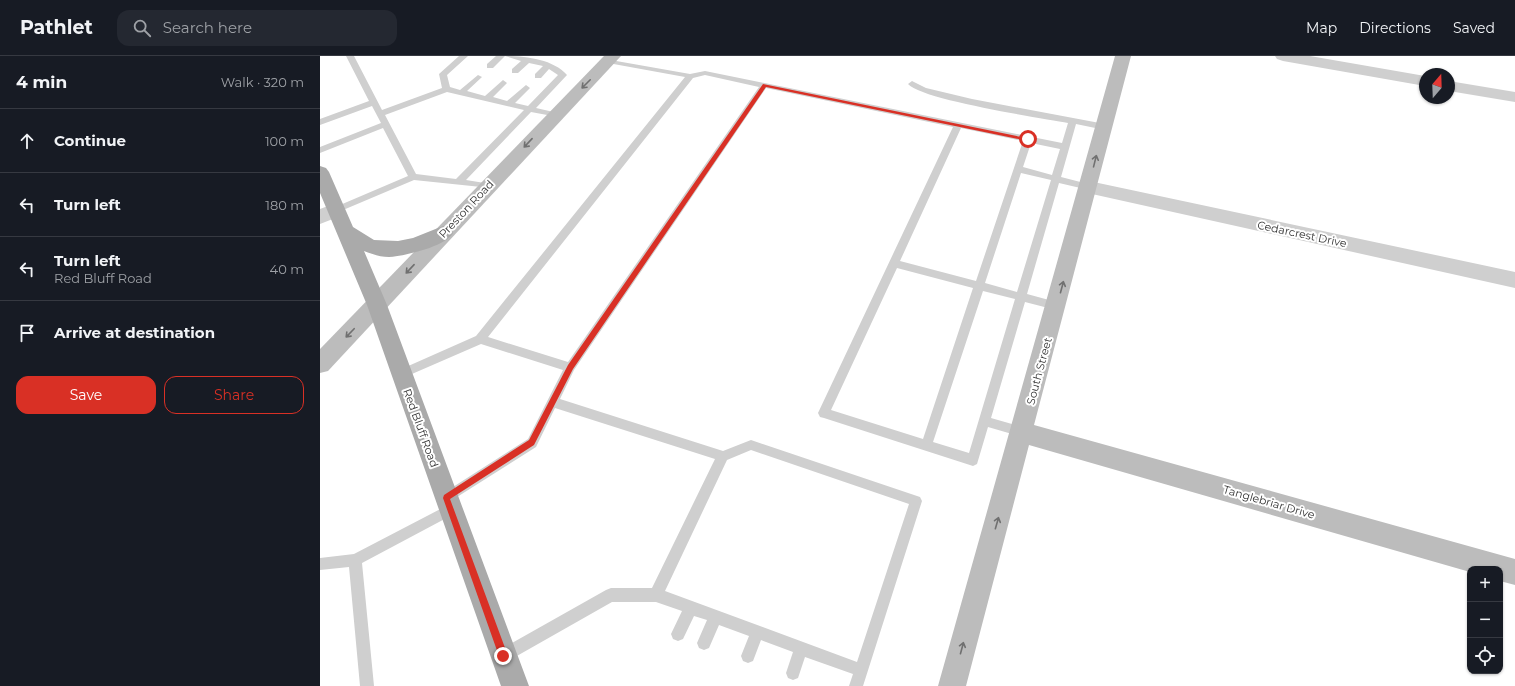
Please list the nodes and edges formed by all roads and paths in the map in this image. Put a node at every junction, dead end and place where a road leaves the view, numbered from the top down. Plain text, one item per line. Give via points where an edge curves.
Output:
1 (350, 56) edge
2 (464, 56) edge
3 (501, 56) edge
4 (509, 56) edge
5 (1123, 56) edge
6 (1284, 56) edge
7 (611, 58) edge
8 (527, 60) junction
9 (550, 65) junction
10 (490, 66) dead end
11 (515, 71) dead end
12 (538, 76) dead end
13 (690, 76) junction
14 (478, 77) dead end
15 (1419, 80) edge
16 (503, 83) dead end
17 (912, 84) dead end
18 (764, 85) junction
19 (1455, 87) edge
20 (526, 88) dead end
21 (446, 89) junction
22 (461, 93) junction
23 (1515, 97) edge
24 (486, 99) junction
25 (374, 102) junction
26 (509, 104) junction
27 (529, 109) junction
28 (381, 114) junction
29 (554, 115) junction
30 (1073, 121) junction
31 (320, 122) edge
32 (386, 124) junction
33 (958, 124) junction
34 (1105, 127) junction
35 (1028, 139) junction
36 (1065, 147) junction
37 (320, 150) edge
38 (1018, 169) junction
39 (320, 172) edge
40 (413, 177) junction
41 (1055, 179) junction
42 (458, 182) junction
43 (488, 186) junction
44 (1089, 187) junction
45 (328, 214) edge
46 (346, 232) junction
47 (443, 233) junction
48 (893, 263) junction
49 (1515, 280) edge
50 (979, 286) junction
51 (1021, 296) junction
52 (377, 305) junction
53 (1056, 306) junction
54 (480, 339) junction
55 (320, 364) edge
56 (570, 367) junction
57 (401, 374) junction
58 (552, 402) junction
59 (984, 421) junction
60 (1022, 432) junction
61 (926, 446) junction
62 (723, 456) junction
63 (448, 504) junction
64 (355, 560) junction
65 (320, 564) edge
66 (1515, 572) edge
67 (656, 595) junction
68 (691, 608) junction
69 (715, 617) junction
70 (757, 632) junction
71 (678, 634) dead end
72 (704, 643) dead end
73 (801, 648) junction
74 (503, 656) junction
75 (748, 656) dead end
76 (861, 670) junction
77 (793, 673) dead end
78 (367, 686) edge
79 (515, 686) edge
80 (856, 686) edge
81 (952, 686) edge

1 - 25 lane
2 - 21 lane via 443,74
3 - 10 lane
4 - 8 lane
5 - 34 main road, South Street
6 - 15 street
7 - 13 lane
7 -> 29 main road, Preston Road
8 - 9 lane
8 - 11 lane
9 - 12 lane
9 - 27 lane via 563,75
13 - 18 lane via 705,73
13 - 54 lane
14 - 22 lane
16 - 24 lane
17 - 30 lane via 923,90 972,102
18 - 33 lane
18 - 56 lane
19 - 23 street
20 - 26 lane
21 - 22 lane
21 - 28 lane
22 - 24 lane
24 - 26 lane
25 - 28 lane
25 - 31 lane
26 - 27 lane
27 - 29 lane
27 - 42 lane
28 - 32 lane
29 -> 43 main road, Preston Road
30 - 34 lane
30 - 36 lane
32 - 37 lane
32 - 40 lane
33 - 35 lane
33 - 48 lane
44 -> 34 main road, South Street
35 - 36 lane
35 - 38 lane
36 - 41 lane
38 - 41 lane
38 - 50 lane
39 - 45 main road, Red Bluff Road
40 - 42 lane
40 - 45 lane
41 - 44 lane
41 - 51 lane
42 - 43 lane
43 - 47 main road, Preston Road
44 - 49 street, Cedarcrest Drive
53 -> 44 main road, South Street
45 - 46 main road, Red Bluff Road
46 - 47 main road via 371,247 394,249 419,245
46 - 52 main road, Red Bluff Road
47 -> 52 main road, Preston Road
48 - 50 lane
48 - 61 lane via 824,414
50 - 51 lane
50 - 61 lane
51 - 53 lane
51 - 59 lane
52 -> 55 main road, Preston Road
52 - 57 main road, Red Bluff Road
53 - 60 main road, South Street
54 - 56 lane
54 - 57 lane
56 - 58 lane
57 - 63 main road, Red Bluff Road
58 - 62 lane
58 - 63 lane via 532,443
59 - 60 lane
59 - 61 lane via 973,460
60 - 66 main road, Tanglebriar Drive
81 -> 60 main road, South Street
62 - 67 lane
62 - 76 lane via 751,445 916,501
63 - 64 lane
63 - 74 main road, Red Bluff Road
64 - 65 lane
64 - 78 lane
67 - 68 lane
67 - 74 lane via 611,595
68 - 69 lane
68 - 71 lane
69 - 70 lane
69 - 72 lane
70 - 73 lane
70 - 75 lane
73 - 76 lane
73 - 77 lane
74 - 79 main road, Red Bluff Road
76 - 80 lane

